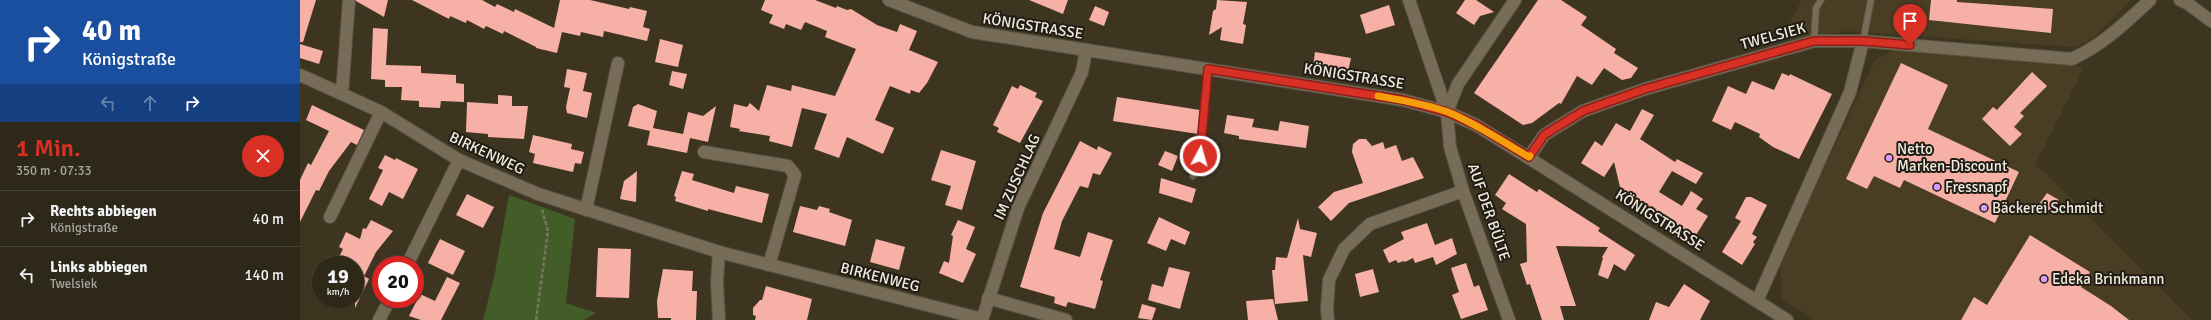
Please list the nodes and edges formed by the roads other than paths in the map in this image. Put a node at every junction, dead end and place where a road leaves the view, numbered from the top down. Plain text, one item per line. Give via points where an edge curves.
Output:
1 (349, 0) edge
2 (889, 0) edge
3 (1409, 0) edge
4 (1515, 0) edge
5 (1822, 0) edge
6 (1871, 0) edge
7 (2150, 0) edge
8 (2180, 0) edge
9 (2211, 22) edge
10 (1814, 41) junction
11 (1863, 41) junction
12 (1086, 50) junction
13 (618, 63) dead end
14 (1208, 69) junction
15 (300, 75) edge
16 (342, 94) junction
17 (381, 112) junction
18 (1447, 112) junction
19 (704, 152) dead end
20 (1529, 157) junction
21 (459, 160) junction
22 (1193, 176) dead end
23 (1463, 191) junction
24 (586, 210) junction
25 (330, 217) dead end
26 (720, 252) junction
27 (411, 256) edge
28 (769, 265) junction
29 (988, 298) junction
30 (1756, 301) junction
31 (385, 308) edge
32 (379, 320) edge
33 (720, 320) edge
34 (982, 320) edge
35 (1066, 320) edge
36 (1328, 320) edge
37 (1509, 320) edge
38 (1787, 320) edge

1 - 16 street
2 - 12 street, KÖNIGSTRASSE via 972,32
3 - 18 street
4 - 18 street via 1458,84
5 - 10 lane via 1816,8
6 - 11 lane
7 - 11 street, TWELSIEK via 2111,36 2092,50 2072,59
8 - 9 street
10 - 11 street, TWELSIEK
10 - 20 street, TWELSIEK via 1645,89 1583,111 1544,135
11 - 30 street via 1850,92
12 - 14 street, KÖNIGSTRASSE
12 - 29 street, IM ZUSCHLAG via 1082,72 1018,208
13 - 24 street
14 - 18 street, KÖNIGSTRASSE via 1403,100
14 - 22 lane via 1200,156
15 - 16 street, BIRKENWEG
16 - 17 street, BIRKENWEG
17 - 21 street, BIRKENWEG
17 - 25 street
18 - 20 street, KÖNIGSTRASSE via 1476,125
18 - 23 street, AUF DER BÜLTE via 1450,147
19 - 28 street via 788,166 795,175
20 - 30 street, KÖNIGSTRASSE
21 - 24 street, BIRKENWEG via 538,194
21 - 27 street
23 - 36 street via 1370,224 1344,249 1329,280 1326,309
23 - 37 street, AUF DER BÜLTE
24 - 26 street, BIRKENWEG
26 - 28 street, BIRKENWEG
26 - 33 street via 716,282
28 - 34 street, BIRKENWEG
29 - 34 street, IM ZUSCHLAG
29 - 35 street
30 - 38 street, KÖNIGSTRASSE
31 - 32 street

